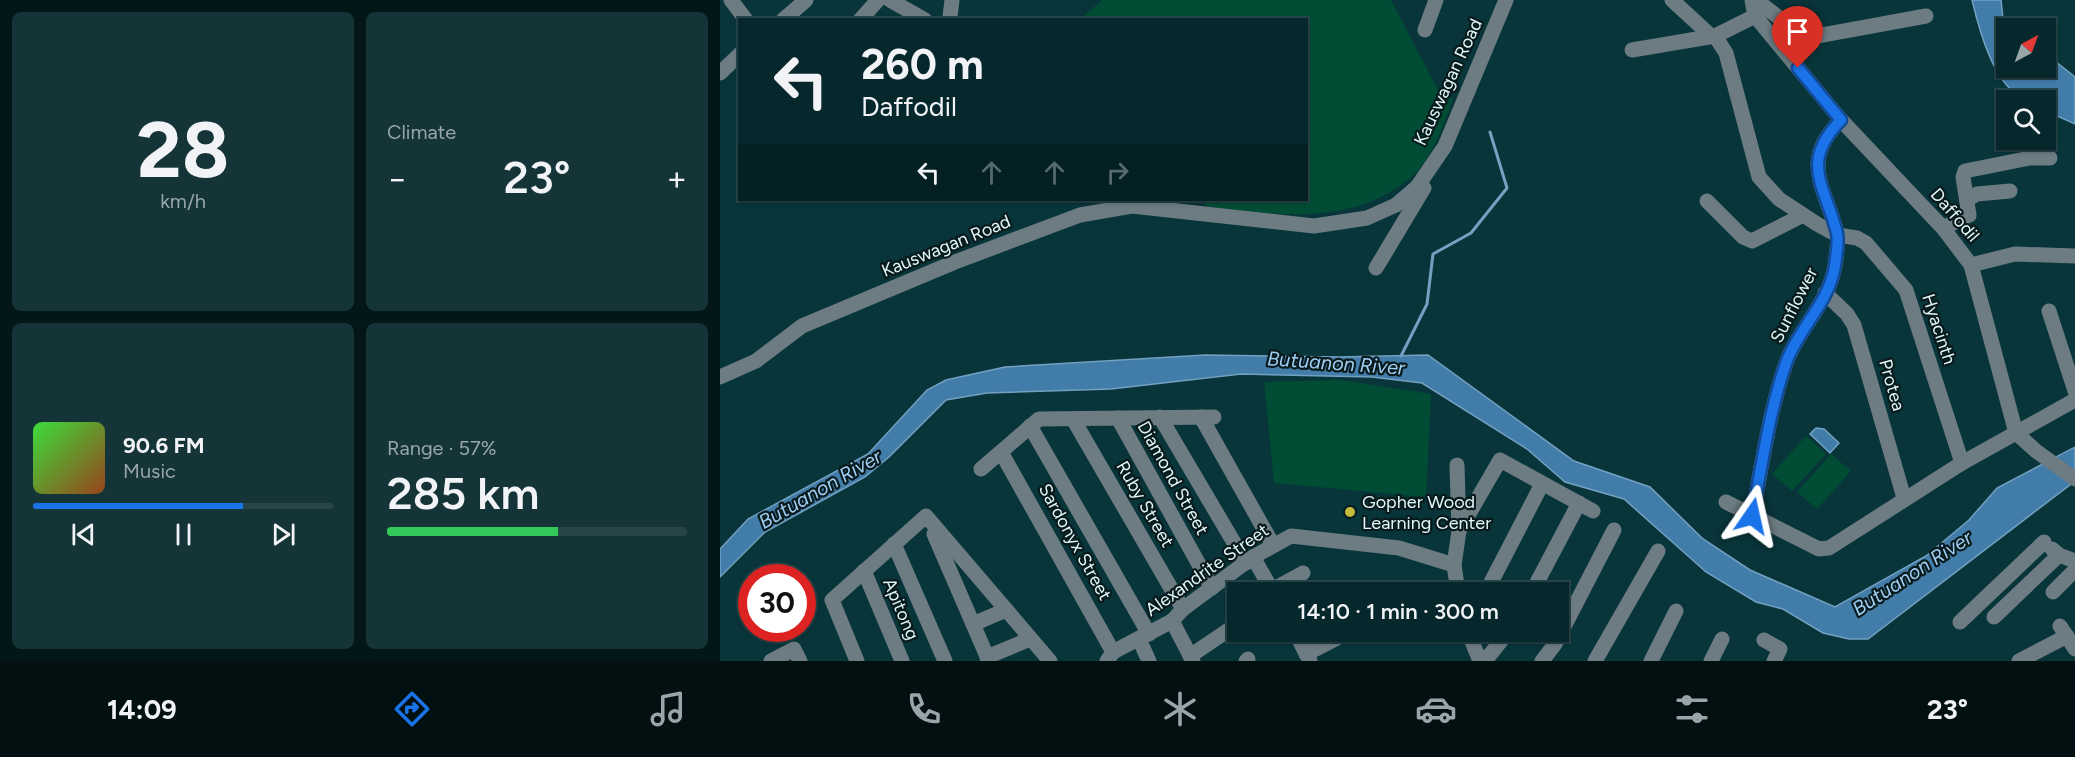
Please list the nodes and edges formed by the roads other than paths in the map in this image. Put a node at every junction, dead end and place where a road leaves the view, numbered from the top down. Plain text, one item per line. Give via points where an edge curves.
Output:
1 (731, 0) edge
2 (806, 0) edge
3 (878, 0) edge
4 (890, 0) edge
5 (952, 0) edge
6 (1436, 0) edge
7 (1506, 0) edge
8 (1672, 0) edge
9 (1754, 0) edge
10 (1755, 16) junction
11 (1926, 16) dead end
12 (744, 18) edge
13 (785, 18) edge
14 (862, 18) edge
15 (922, 18) edge
16 (952, 18) edge
17 (1425, 30) dead end
18 (1713, 36) junction
19 (1632, 50) dead end
20 (738, 56) edge
21 (720, 72) edge
22 (1841, 120) junction
23 (2050, 158) dead end
24 (1427, 170) junction
25 (2010, 191) dead end
26 (1968, 199) junction
27 (1707, 201) dead end
28 (1131, 203) edge
29 (1803, 215) junction
30 (1943, 228) junction
31 (1838, 235) junction
32 (2075, 255) edge
33 (1971, 265) junction
34 (1376, 268) dead end
35 (1825, 293) junction
36 (2049, 311) dead end
37 (720, 377) edge
38 (2075, 391) edge
39 (2075, 400) edge
40 (1160, 417) junction
41 (1118, 418) junction
42 (1073, 419) junction
43 (1030, 426) junction
44 (2016, 434) junction
45 (1001, 452) junction
46 (1962, 464) junction
47 (1457, 465) dead end
48 (981, 469) dead end
49 (2075, 479) edge
50 (1542, 484) junction
51 (1904, 498) junction
52 (1726, 502) dead end
53 (1579, 503) junction
54 (1593, 511) dead end
55 (1752, 516) junction
56 (928, 520) junction
57 (1614, 530) dead end
58 (1459, 531) junction
59 (894, 544) junction
60 (1273, 545) junction
61 (1658, 551) dead end
62 (2059, 555) junction
63 (1250, 560) junction
64 (2075, 561) edge
65 (1454, 565) junction
66 (2075, 570) edge
67 (864, 571) junction
68 (1303, 573) dead end
69 (1266, 582) edge
70 (1288, 582) edge
71 (1457, 582) edge
72 (1491, 582) edge
73 (1537, 582) edge
74 (1212, 588) junction
75 (2053, 592) dead end
76 (1183, 609) junction
77 (1006, 610) junction
78 (1676, 611) dead end
79 (1994, 617) dead end
80 (1172, 621) junction
81 (1960, 622) dead end
82 (973, 624) junction
83 (1227, 632) edge
84 (1144, 637) junction
85 (2067, 637) edge
86 (1030, 639) junction
87 (1722, 639) dead end
88 (1764, 640) dead end
89 (1300, 642) edge
90 (1331, 642) edge
91 (1472, 642) edge
92 (1500, 642) edge
93 (1110, 657) edge
94 (1308, 658) edge
95 (988, 659) edge
96 (1191, 659) edge
97 (771, 661) edge
98 (800, 661) edge
99 (858, 661) edge
100 (902, 661) edge
101 (945, 661) edge
102 (1050, 661) edge
103 (1149, 661) edge
104 (1480, 661) edge
105 (1485, 661) edge
106 (1542, 661) edge
107 (1595, 661) edge
108 (1651, 661) edge
109 (1711, 661) edge
110 (1774, 661) edge
111 (2019, 661) edge

1 - 12 street
2 - 13 street
3 - 14 street
4 - 15 street
5 - 16 street
6 - 17 street
7 - 24 street, Kauswagan Road via 1445,146
8 - 18 street, Hyacinth
9 - 10 street, Daffodil
9 - 11 street via 1791,27 1817,36
10 - 18 street
10 - 22 street, Daffodil
18 - 19 street
18 - 29 street, Hyacinth via 1726,53 1759,177 1779,199
20 - 21 street
22 - 30 street, Daffodil
22 - 31 street, Sunflower via 1820,147 1818,161 1821,186
23 - 26 street via 2030,158 1965,171
24 - 28 street, Kauswagan Road via 1410,195 1396,205 1342,224 1314,226
24 - 34 street via 1425,186
25 - 26 street via 1977,194
26 - 30 street via 1969,215
27 - 29 street via 1752,241
28 - 37 street, Kauswagan Road via 1056,222 802,326 756,362
29 - 31 street, Hyacinth
30 - 33 street, Daffodil
31 - 35 street, Sunflower via 1835,268
31 - 46 street, Hyacinth via 1866,243 1906,290
32 - 33 street via 2015,254
33 - 44 street, Daffodil
35 - 51 street, Protea via 1854,326
35 - 55 street, Sunflower via 1785,364
36 - 38 street
39 - 44 street
40 - 41 street
40 - 60 street via 1208,417
40 - 63 street
41 - 42 street
41 - 74 street, Diamond Street
42 - 43 street via 1040,419
42 - 76 street, Ruby Street
43 - 45 street
43 - 84 street
44 - 46 street
44 - 49 street
45 - 48 street
45 - 93 street, Sardonyx Street
46 - 51 street
47 - 58 street
50 - 53 street
50 - 58 street via 1500,460
50 - 72 street
51 - 55 street via 1829,548 1819,549
52 - 55 street
53 - 54 street
53 - 73 street
56 - 59 street via 926,516
56 - 77 street
56 - 82 street
57 - 106 street via 1555,644
58 - 65 street
59 - 67 street
59 - 101 street
60 - 63 street, Alexandrite Street
60 - 65 street, Alexandrite Street via 1291,536 1399,548
61 - 107 street
62 - 64 street
62 - 79 street
62 - 81 street via 2041,539
63 - 69 street
63 - 74 street, Alexandrite Street
65 - 71 street
66 - 75 street
67 - 99 street via 832,600
67 - 100 street, Apitong
68 - 70 street
74 - 76 street, Alexandrite Street
76 - 80 street, Alexandrite Street
77 - 82 street
77 - 86 street
78 - 108 street
80 - 84 street, Alexandrite Street
80 - 96 street
82 - 95 street
83 - 96 street
84 - 93 street, Alexandrite Street
84 - 103 street
85 - 111 street
86 - 95 street
86 - 102 street
87 - 109 street
88 - 110 street via 1780,649
89 - 94 street
90 - 94 street
91 - 104 street
92 - 105 street
97 - 98 street via 794,650

